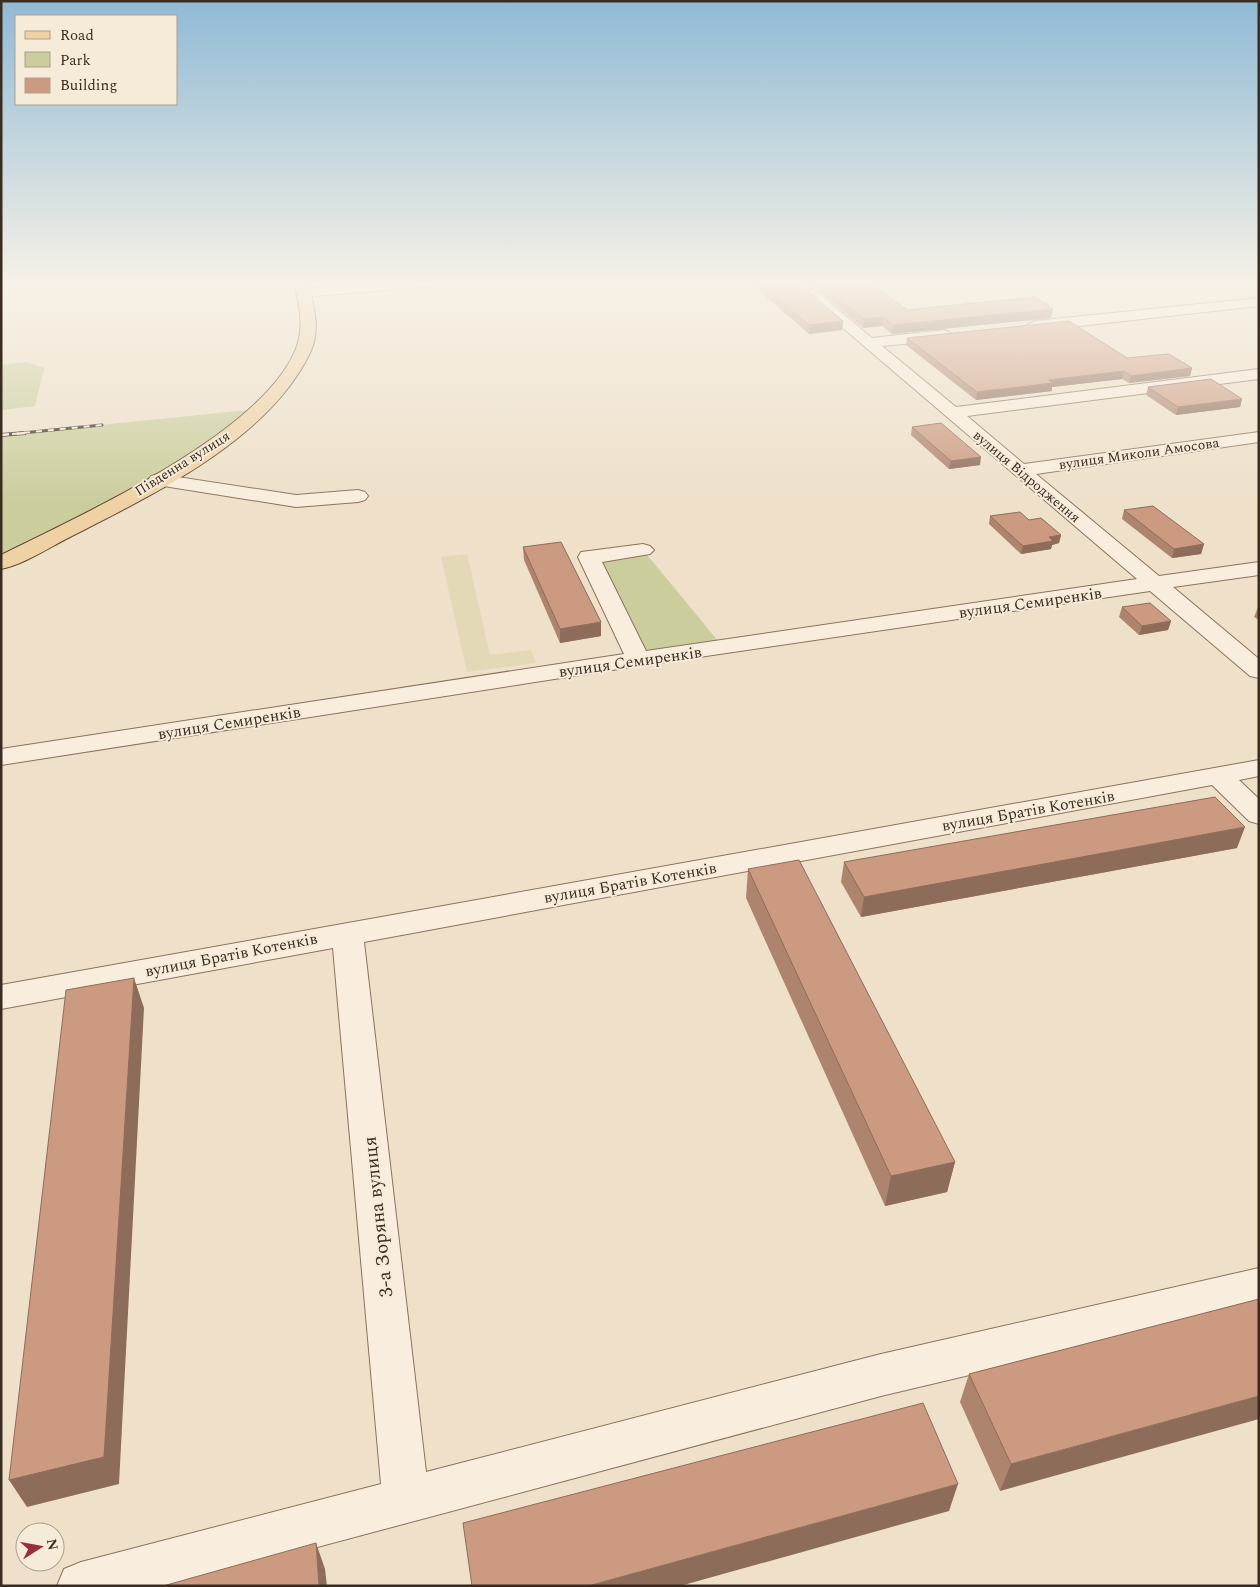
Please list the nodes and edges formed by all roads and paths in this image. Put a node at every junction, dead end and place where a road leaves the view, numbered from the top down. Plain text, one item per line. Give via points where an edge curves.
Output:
1 (300, 356) edge
2 (884, 356) edge
3 (1259, 374) edge
4 (952, 413) junction
5 (1259, 437) edge
6 (1020, 470) junction
7 (158, 480) junction
8 (358, 496) dead end
9 (643, 550) dead end
10 (1, 563) edge
11 (1259, 568) edge
12 (1155, 583) junction
13 (638, 659) junction
14 (1259, 671) edge
15 (1, 757) edge
16 (1259, 768) edge
17 (1219, 776) junction
18 (1259, 815) edge
19 (348, 932) junction
20 (1, 997) edge
21 (1259, 1286) edge
22 (406, 1501) junction
23 (81, 1586) edge

1 - 7 main road, Південна вулиця via 276,391 248,419 218,443
2 - 4 street, вулиця Відродження
3 - 4 street
4 - 6 street, вулиця Відродження
5 - 6 street, вулиця Миколи Амосова
6 - 12 street, вулиця Відродження
7 - 8 street via 296,501
7 - 10 main road, Південна вулиця
9 - 13 street via 589,557
11 - 12 street, вулиця Семиренків
12 - 13 street, вулиця Семиренків
12 - 14 street, вулиця Відродження
13 - 15 street, вулиця Семиренків
16 - 17 street, вулиця Братів Котенків
17 - 18 street
17 - 19 street, вулиця Братів Котенків
19 - 20 street, вулиця Братів Котенків
19 - 22 street, 3-а Зоряна вулиця
21 - 22 street via 881,1374
22 - 23 street

